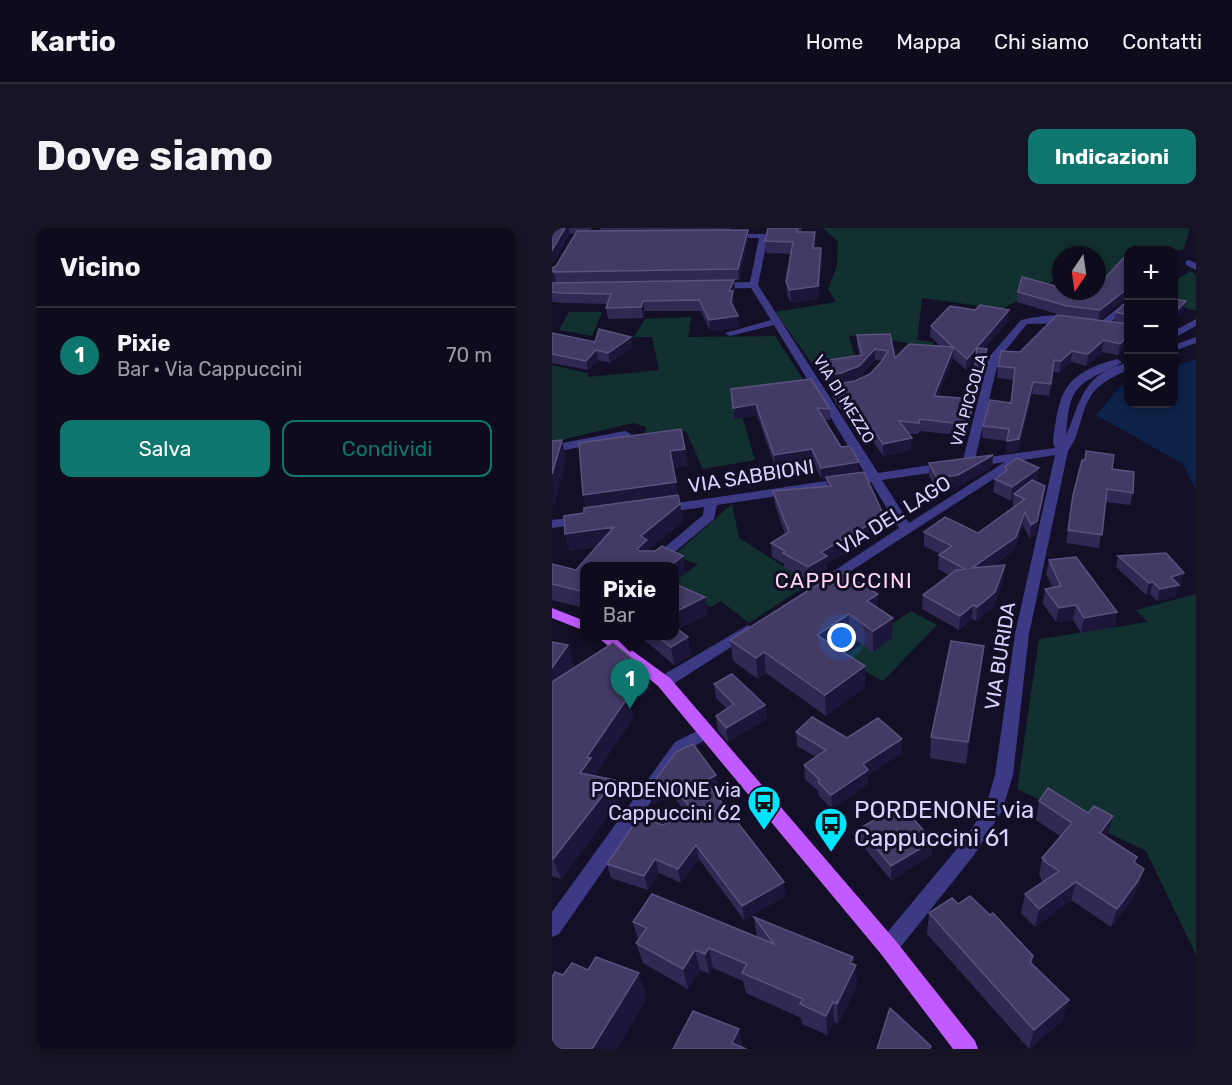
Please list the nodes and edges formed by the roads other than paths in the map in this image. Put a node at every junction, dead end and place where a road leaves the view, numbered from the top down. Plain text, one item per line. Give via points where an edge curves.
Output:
1 (721, 236) edge
2 (754, 285) junction
3 (702, 286) edge
4 (1124, 305) edge
5 (776, 322) junction
6 (1196, 322) edge
7 (1090, 324) junction
8 (1119, 330) edge
9 (1178, 332) edge
10 (730, 333) dead end
11 (1196, 340) edge
12 (1178, 346) edge
13 (1124, 358) edge
14 (1124, 368) edge
15 (625, 434) edge
16 (552, 449) edge
17 (1062, 451) junction
18 (1023, 456) junction
19 (968, 464) junction
20 (873, 477) junction
21 (711, 502) junction
22 (654, 510) edge
23 (597, 518) edge
24 (552, 524) edge
25 (907, 530) junction
26 (656, 562) edge
27 (816, 587) edge
28 (552, 613) edge
29 (580, 624) edge
30 (755, 625) edge
31 (608, 640) edge
32 (664, 682) junction
33 (706, 732) junction
34 (552, 928) edge
35 (888, 947) junction
36 (967, 1049) edge

1 - 2 street via 764,236
2 - 3 street
2 - 5 street, VIA DI MEZZO
4 - 7 street
5 - 10 street
5 - 20 street, VIA DI MEZZO via 826,393
6 - 9 street
7 - 8 street, VIA PICCOLA
7 - 19 street, VIA PICCOLA via 1046,319 1024,322 994,357
11 - 12 street
13 - 17 street via 1074,382 1065,394 1059,443
14 - 17 street, VIA BURIDA via 1087,393
15 - 16 street
17 - 18 street, VIA SABBIONI
17 - 35 street, VIA BURIDA via 1022,634 1004,775 993,811 967,850
18 - 19 street, VIA SABBIONI
18 - 25 street, VIA DEL LAGO
19 - 20 street, VIA SABBIONI
20 - 21 street, VIA SABBIONI
20 - 25 street, VIA DI MEZZO
21 - 22 street, VIA SABBIONI
21 - 26 street via 709,516
23 - 24 street
25 - 27 street, VIA DEL LAGO
28 - 29 main road
30 - 32 street
31 - 32 main road
32 - 33 main road
33 - 34 street via 681,746
33 - 35 main road
35 - 36 main road

